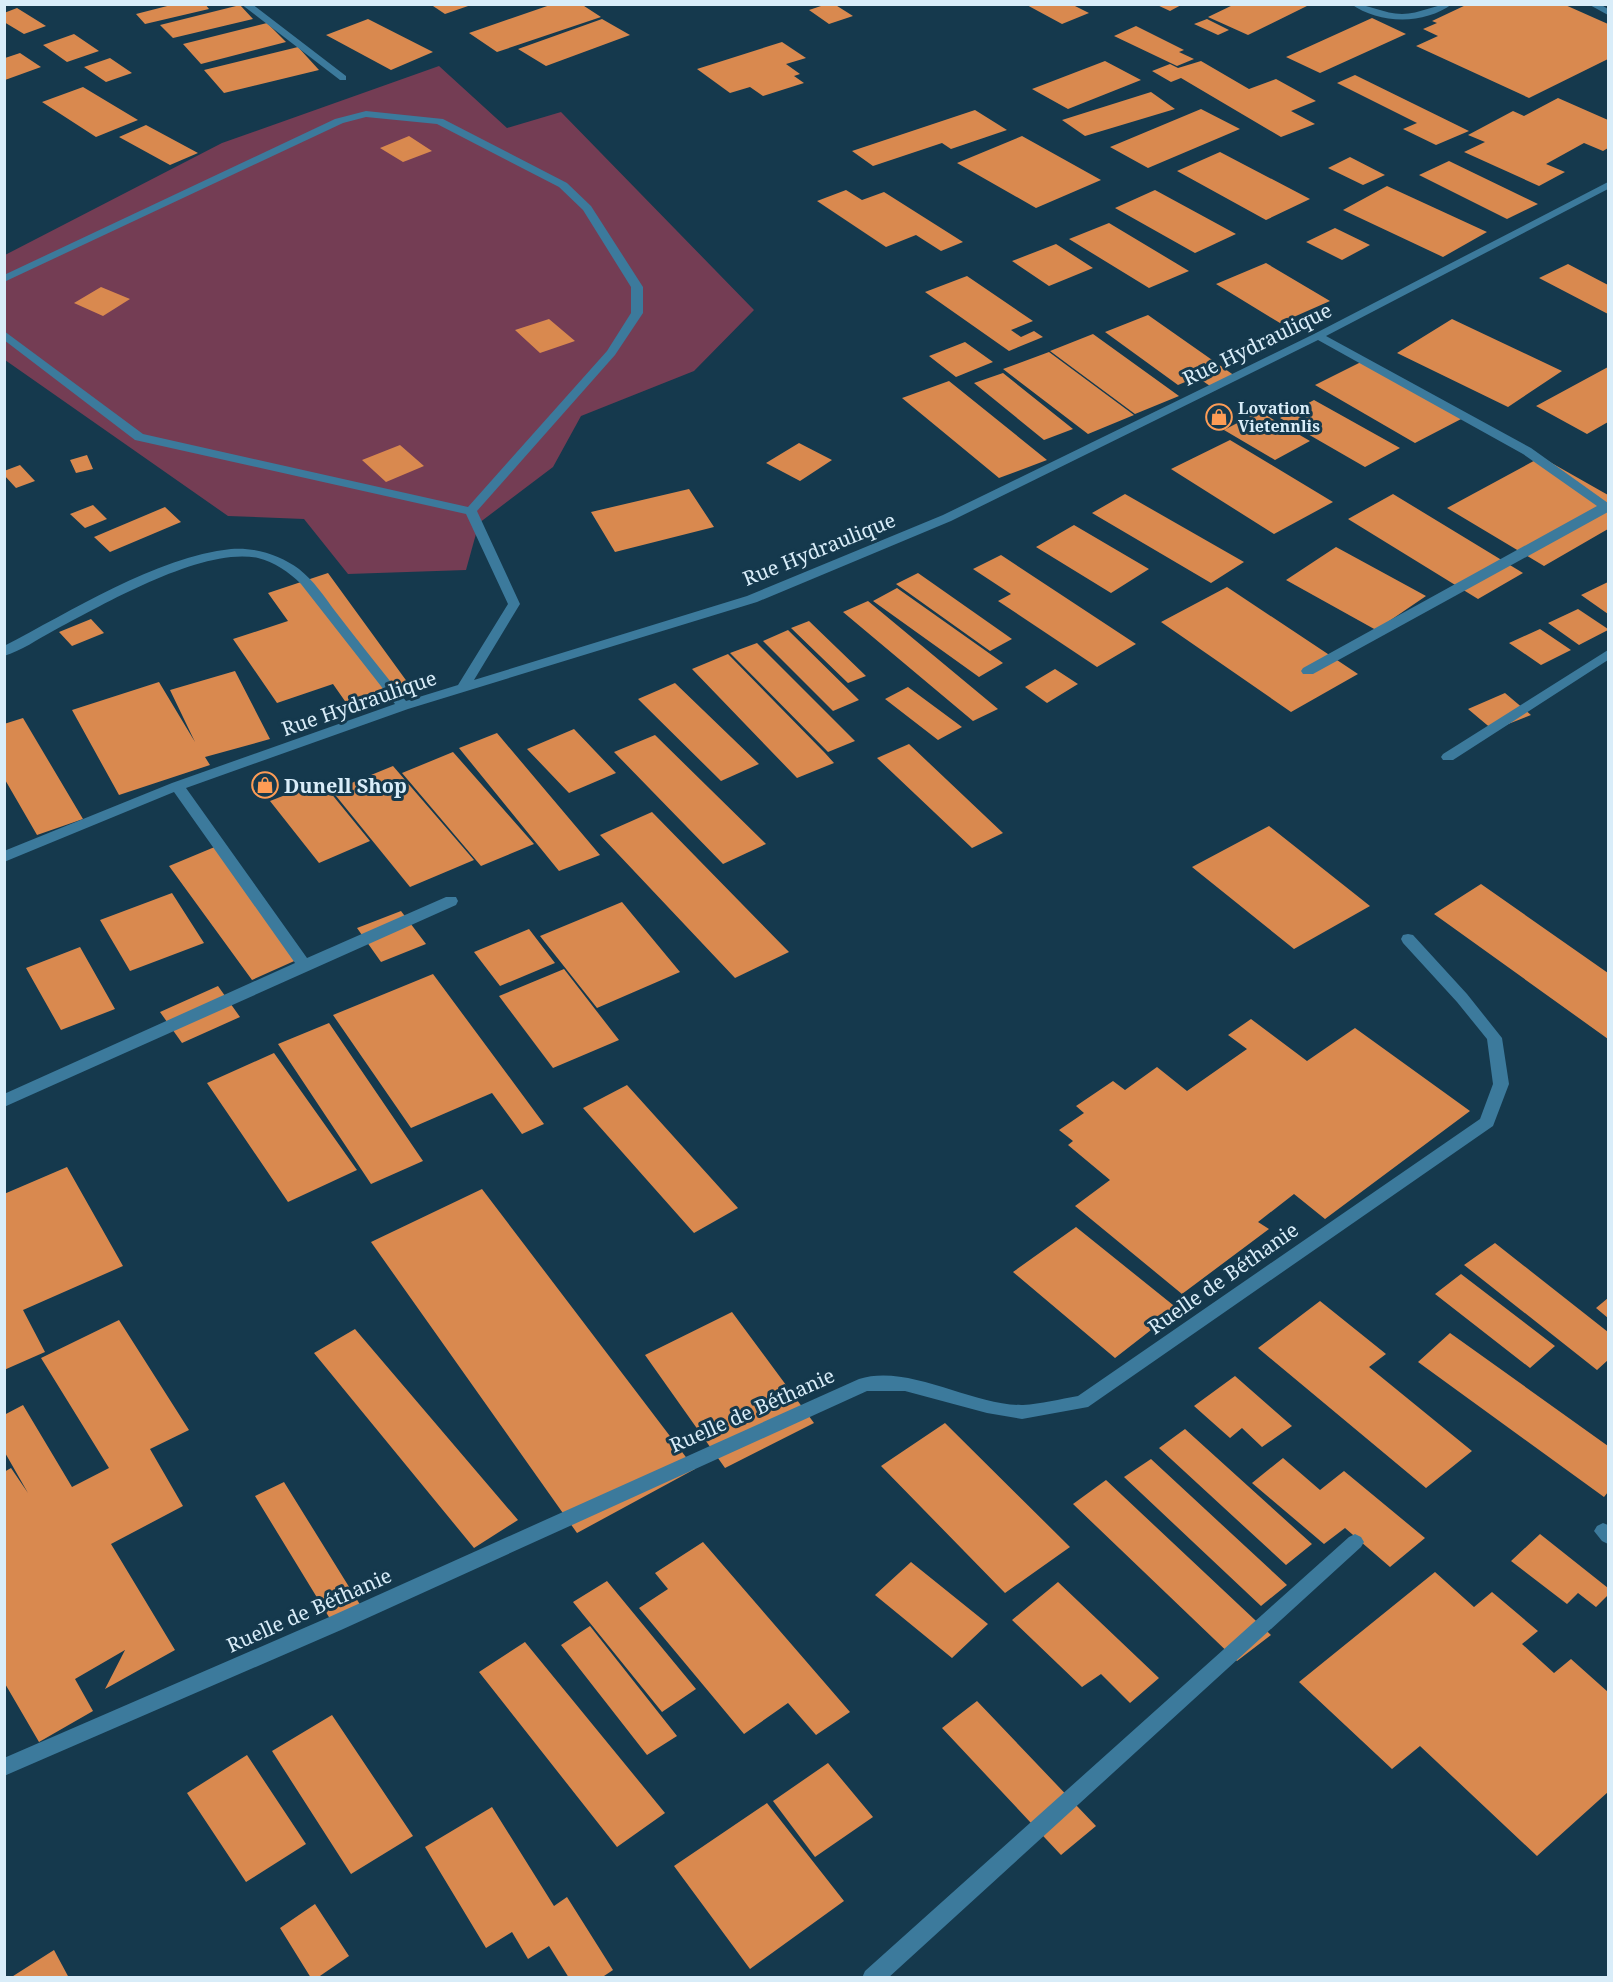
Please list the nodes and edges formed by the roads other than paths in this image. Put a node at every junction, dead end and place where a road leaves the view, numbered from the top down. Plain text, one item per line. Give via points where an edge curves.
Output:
1 (245, 4) edge
2 (1355, 4) edge
3 (1448, 4) edge
4 (1592, 4) edge
5 (1608, 12) edge
6 (344, 78) dead end
7 (1608, 184) edge
8 (4, 279) edge
9 (4, 334) edge
10 (1318, 336) junction
11 (1607, 507) edge
12 (471, 511) junction
13 (4, 652) edge
14 (1608, 654) edge
15 (1308, 671) dead end
16 (462, 688) junction
17 (403, 706) junction
18 (1449, 757) dead end
19 (177, 786) junction
20 (4, 856) edge
21 (451, 901) dead end
22 (1407, 939) dead end
23 (304, 965) junction
24 (4, 1101) edge
25 (1355, 1542) dead end
26 (4, 1767) edge
27 (872, 1977) edge

1 - 6 street
2 - 3 street via 1396,19 1424,16
4 - 5 street
7 - 10 street, Rue Hydraulique
8 - 12 street via 339,121 366,114 439,121 563,185 587,208 637,286 637,313 611,353
9 - 12 street via 139,437
10 - 11 street via 1527,451
10 - 16 street, Rue Hydraulique via 947,518 762,595
11 - 15 street
12 - 16 street via 514,604
13 - 17 street via 166,572 203,558 255,553 279,561 302,578
14 - 18 street
16 - 17 street, Rue Hydraulique
17 - 19 street, Rue Hydraulique
19 - 20 street, Rue Hydraulique
19 - 23 street
21 - 23 street
22 - 26 street, Ruelle de Béthanie via 1494,1038 1501,1084 1487,1122 1082,1402 1022,1412 905,1384 865,1384 334,1624
23 - 24 street
25 - 27 street

